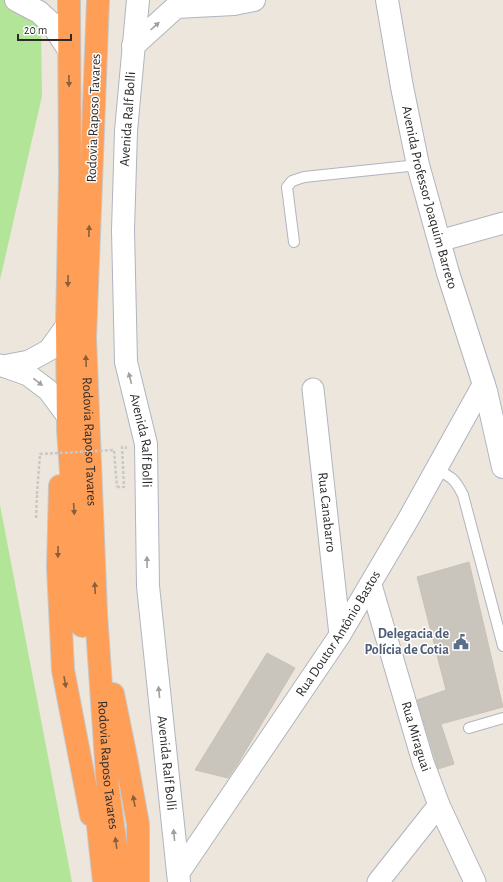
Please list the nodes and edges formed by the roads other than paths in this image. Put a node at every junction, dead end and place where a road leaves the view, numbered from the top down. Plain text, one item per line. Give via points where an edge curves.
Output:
1 (16, 0) edge
2 (69, 0) edge
3 (98, 0) edge
4 (138, 0) edge
5 (254, 0) edge
6 (387, 0) edge
7 (172, 4) edge
8 (133, 46) junction
9 (69, 50) junction
10 (418, 165) junction
11 (503, 223) edge
12 (439, 241) junction
13 (294, 242) dead end
14 (67, 325) junction
15 (1, 367) edge
16 (485, 387) junction
17 (313, 389) dead end
18 (503, 416) edge
19 (68, 423) junction
20 (503, 467) edge
21 (436, 469) junction
22 (371, 585) junction
23 (96, 613) junction
24 (340, 635) junction
25 (503, 646) edge
26 (503, 718) edge
27 (469, 728) dead end
28 (439, 805) junction
29 (103, 874) edge
30 (178, 878) edge
31 (121, 882) edge
32 (138, 882) edge
33 (378, 882) edge
34 (475, 882) edge

1 - 9 main road via 39,12 52,24
2 - 9 highway, Rodovia Raposo Tavares
23 -> 3 highway, Rodovia Raposo Tavares via 85,338
4 - 8 main road, Avenida Ralf Bolli
5 - 7 main road via 234,4
6 - 10 main road, Avenida Professor Joaquim Barreto
8 -> 7 main road
30 -> 8 main road, Avenida Ralf Bolli via 148,586 146,444 126,362 122,230
9 -> 14 highway, Rodovia Raposo Tavares
10 - 12 main road, Avenida Professor Joaquim Barreto
10 - 13 lane via 304,177 292,181 287,187
11 - 12 street
12 - 16 main road, Avenida Professor Joaquim Barreto
14 - 15 street via 48,350 28,361
14 - 19 highway, Rodovia Raposo Tavares
15 -> 19 street via 28,375 48,390
16 - 18 main road, Avenida Professor Joaquim Barreto
16 - 20 main road, Avenida Professor Joaquim Barreto
16 - 21 street, Rua Doutor Antônio Bastos
17 - 24 street, Rua Canabarro
19 -> 29 highway, Rodovia Raposo Tavares via 90,753
21 - 22 street, Rua Doutor Antônio Bastos
21 - 25 lane via 457,483 464,495
22 - 24 street, Rua Doutor Antônio Bastos
22 - 28 street, Rua Miraguai
31 -> 23 highway, Rodovia Raposo Tavares via 108,789
32 -> 23 highway via 138,824
24 - 30 street, Rua Doutor Antônio Bastos
26 - 27 lane
28 - 33 street
28 - 34 street, Rua Miraguai

